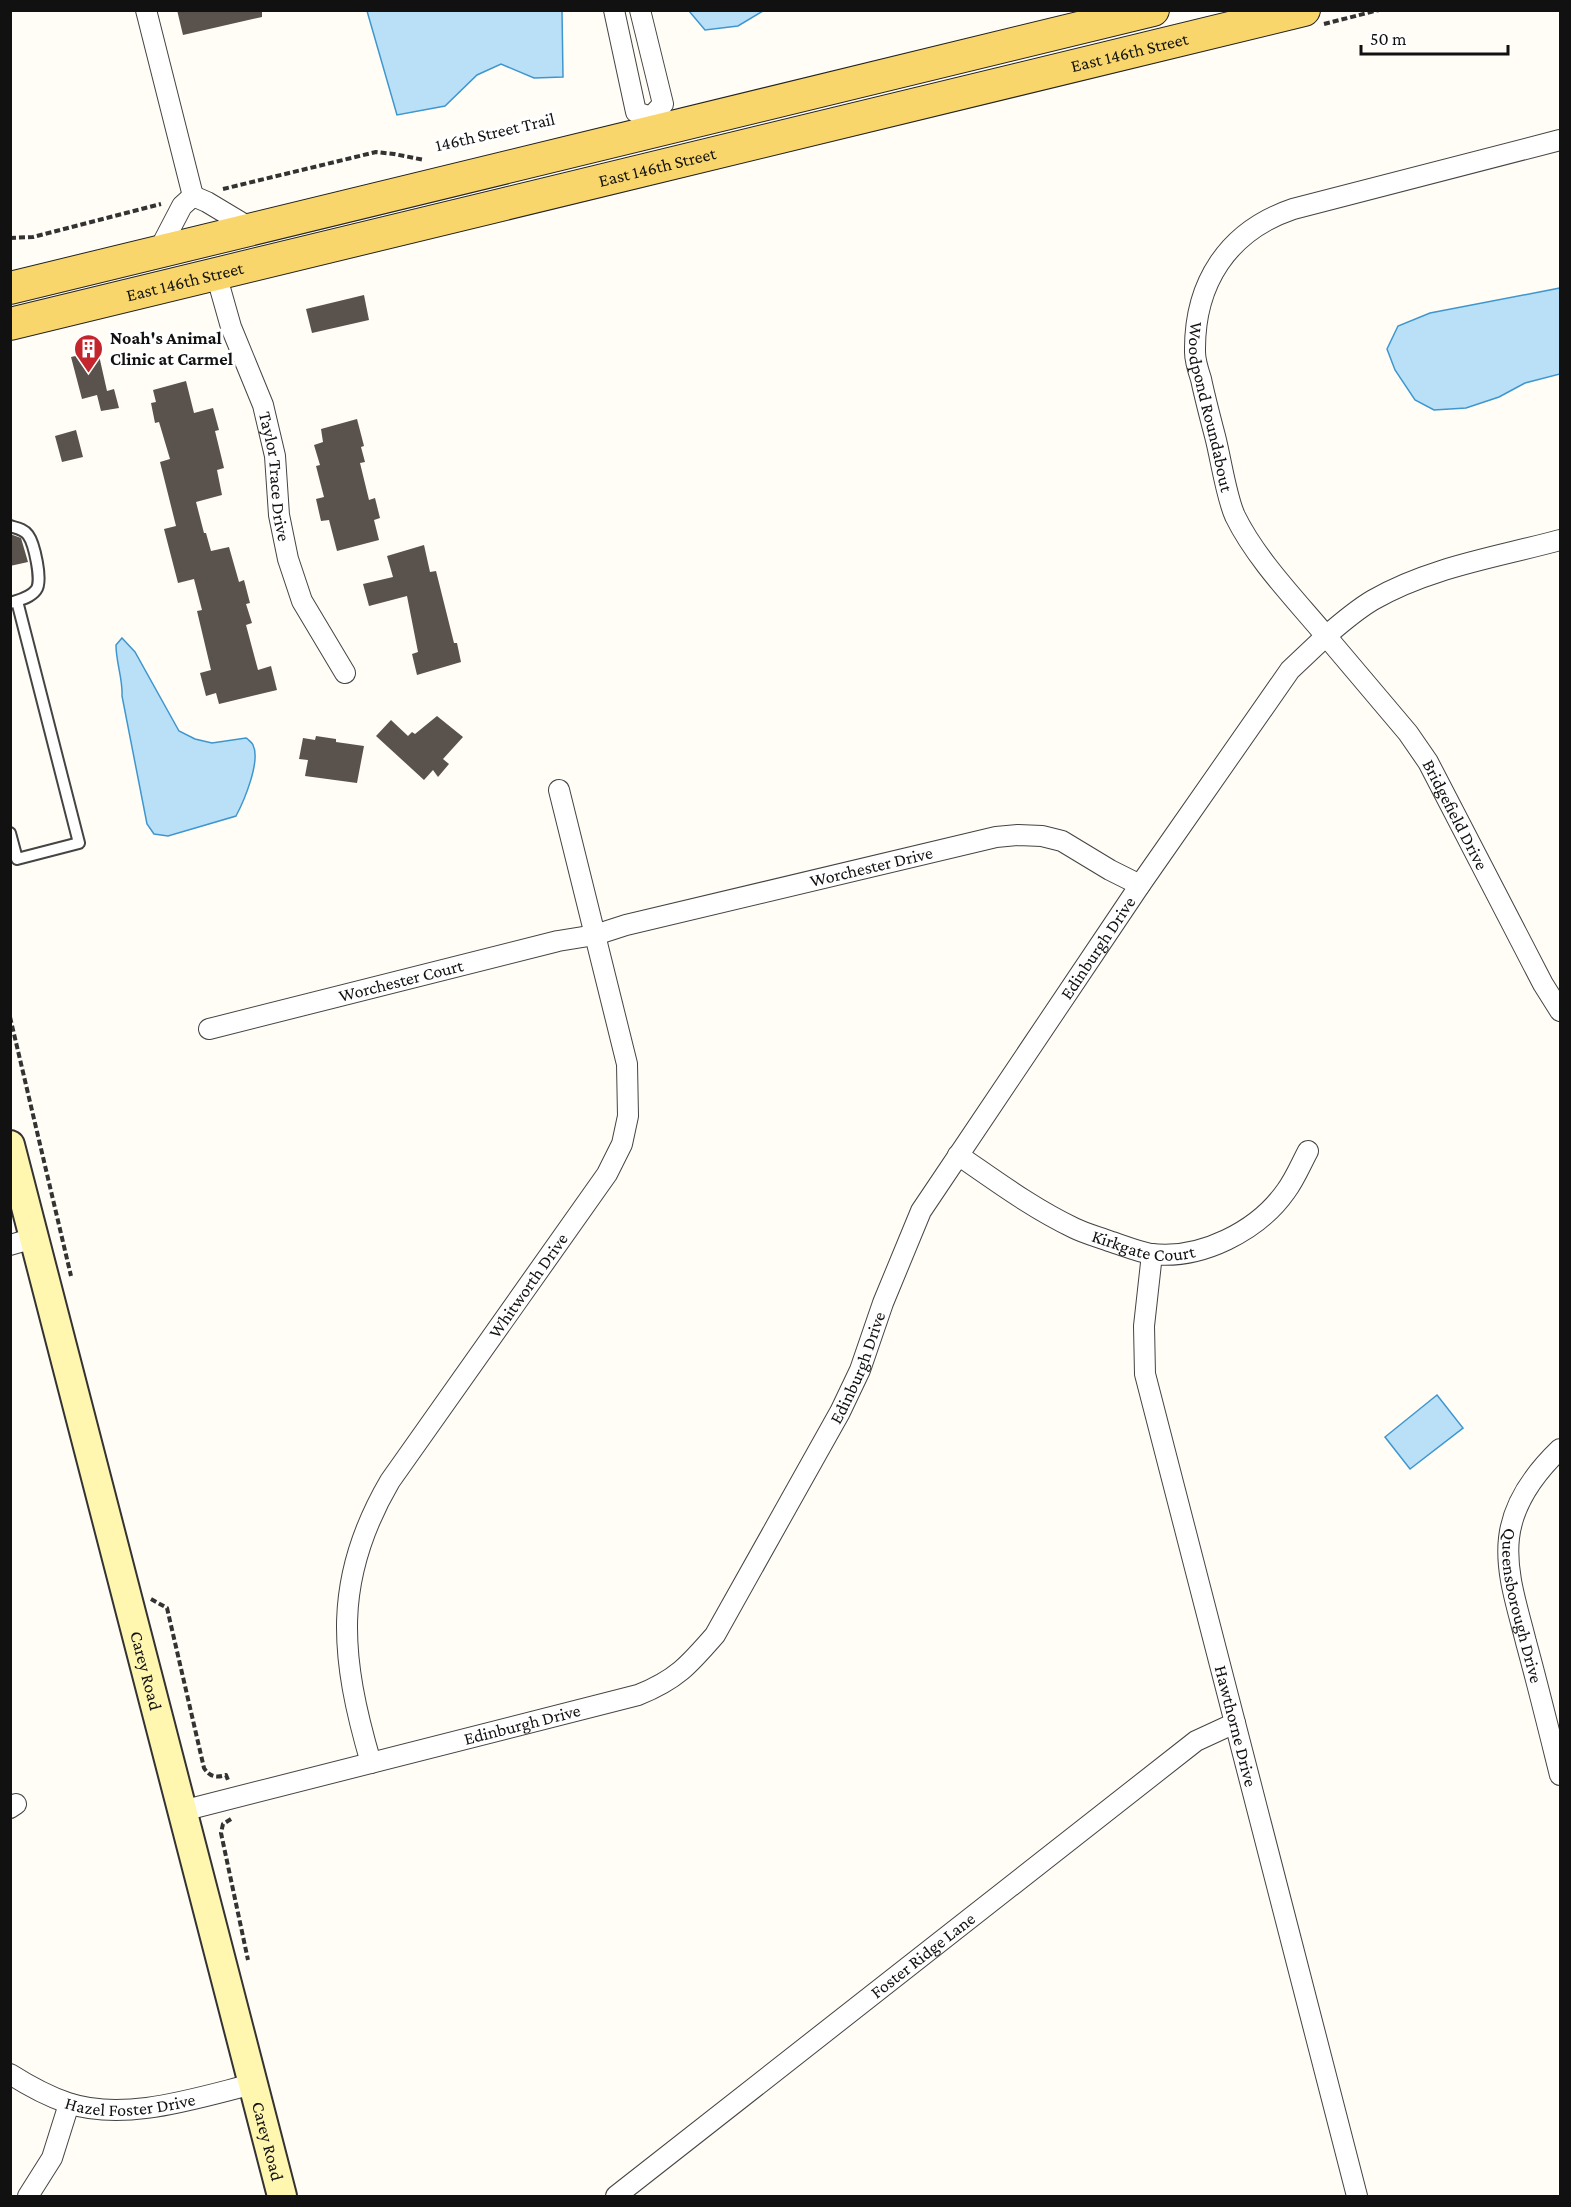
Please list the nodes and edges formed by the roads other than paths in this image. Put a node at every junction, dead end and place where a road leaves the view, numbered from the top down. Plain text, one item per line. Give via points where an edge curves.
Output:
1 (146, 10) edge
2 (614, 10) edge
3 (640, 10) edge
4 (1153, 10) edge
5 (1304, 10) edge
6 (653, 124) junction
7 (1560, 140) edge
8 (662, 166) junction
9 (193, 196) junction
10 (252, 229) junction
11 (158, 252) junction
12 (216, 274) junction
13 (10, 288) edge
14 (10, 324) edge
15 (10, 526) edge
16 (1560, 540) edge
17 (14, 602) edge
18 (1326, 636) junction
19 (345, 673) dead end
20 (559, 790) dead end
21 (10, 833) edge
22 (1140, 885) junction
23 (595, 935) junction
24 (1560, 1011) edge
25 (209, 1029) dead end
26 (10, 1145) edge
27 (1308, 1151) dead end
28 (958, 1155) junction
29 (22, 1241) edge
30 (1152, 1254) junction
31 (1560, 1449) edge
32 (1235, 1723) junction
33 (371, 1763) junction
34 (1560, 1776) edge
35 (182, 1811) junction
36 (10, 2074) edge
37 (253, 2084) junction
38 (69, 2104) junction
39 (28, 2196) edge
40 (282, 2196) edge
41 (616, 2196) edge
42 (1357, 2196) edge

1 - 9 street
2 - 6 street via 636,112
3 - 6 street via 663,104
4 - 6 main road, East 146th Street
5 - 8 main road, East 146th Street
6 - 8 street
6 - 10 main road, East 146th Street
7 - 18 street, Woodpond Roundabout via 1274,216 1234,243 1208,280 1194,354 1234,514 1252,546
8 - 12 main road, East 146th Street
9 - 10 street
9 - 11 street via 182,207
10 - 11 main road, East 146th Street
11 - 13 main road, East 146th Street
12 - 14 main road, East 146th Street
12 - 19 street, Taylor Trace Drive via 231,327 263,405 275,456 279,515 288,559 302,601
15 - 17 lane via 28,535 40,582 36,591
16 - 18 street via 1438,572 1406,585 1374,600
17 - 21 lane via 79,843 17,859
18 - 22 street, Edinburgh Drive via 1290,670
18 - 24 street, Bridgefield Drive via 1428,762
20 - 23 street, Whitworth Drive
22 - 23 street, Worchester Drive via 1062,841 1018,835 973,842
22 - 28 street, Edinburgh Drive
23 - 25 street, Worchester Court
23 - 33 street, Whitworth Drive via 627,1064 628,1116 621,1144 607,1174 571,1227 390,1481 359,1544 348,1594 348,1653
26 - 29 street, Carey Road
27 - 30 street, Kirkgate Court via 1286,1191 1247,1228 1198,1250
28 - 30 street, Kirkgate Court via 1012,1193 1076,1229
28 - 33 street, Edinburgh Drive via 921,1211 840,1412 716,1635 695,1659 670,1680 638,1695
29 - 35 street, Carey Road
30 - 32 street, Hawthorne Drive via 1144,1326 1146,1374
31 - 34 street, Queensborough Drive via 1521,1499 1513,1517 1508,1558 1514,1597
32 - 41 street, Foster Ridge Lane via 1196,1740
32 - 42 street, Hawthorne Drive
33 - 35 street, Edinburgh Drive
35 - 37 street, Carey Road
36 - 38 street, Hazel Foster Drive
37 - 38 street, Hazel Foster Drive via 140,2109 102,2110
37 - 40 street, Carey Road
38 - 39 street via 52,2158

